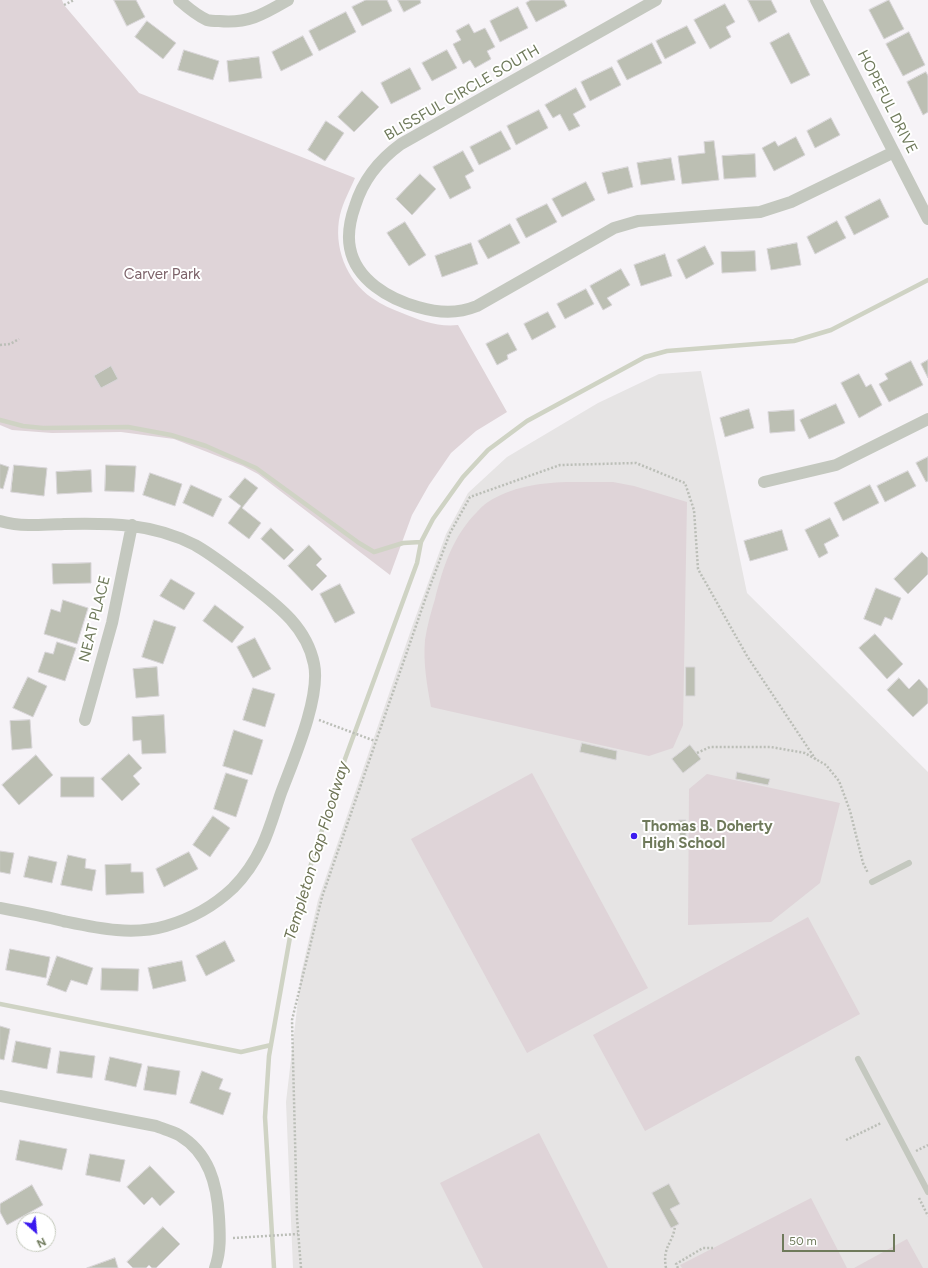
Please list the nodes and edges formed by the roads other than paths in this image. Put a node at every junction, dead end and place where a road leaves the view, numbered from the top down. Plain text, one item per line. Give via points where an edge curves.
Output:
1 (179, 0) edge
2 (288, 0) edge
3 (656, 0) edge
4 (816, 0) edge
5 (894, 152) junction
6 (928, 219) edge
7 (928, 419) edge
8 (764, 482) dead end
9 (0, 521) edge
10 (132, 525) junction
11 (85, 720) dead end
12 (909, 863) dead end
13 (872, 882) road end
14 (0, 908) edge
15 (858, 1059) dead end
16 (0, 1096) edge
17 (928, 1192) edge
18 (215, 1268) edge

1 - 2 street via 192,12 208,21 229,22 264,14
3 - 5 street, BLISSFUL CIRCLE SOUTH via 401,144 383,158 374,167 362,189 350,223 350,249 361,271 369,280 382,292 406,303 431,310 459,312 477,306 614,228 638,221 760,212 791,202
4 - 5 street, HOPEFUL DRIVE
5 - 6 street, HOPEFUL DRIVE
7 - 8 street via 836,465
9 - 10 street via 26,525
10 - 11 street, NEAT PLACE via 112,623
10 - 14 street via 152,529 195,545 282,609 307,644 314,665 314,687 308,716 263,845 233,888 213,904 189,918 164,927 134,931 106,930
12 - 13 lane
15 - 17 lane
16 - 18 street via 156,1126 178,1135 206,1162 214,1180 221,1239

